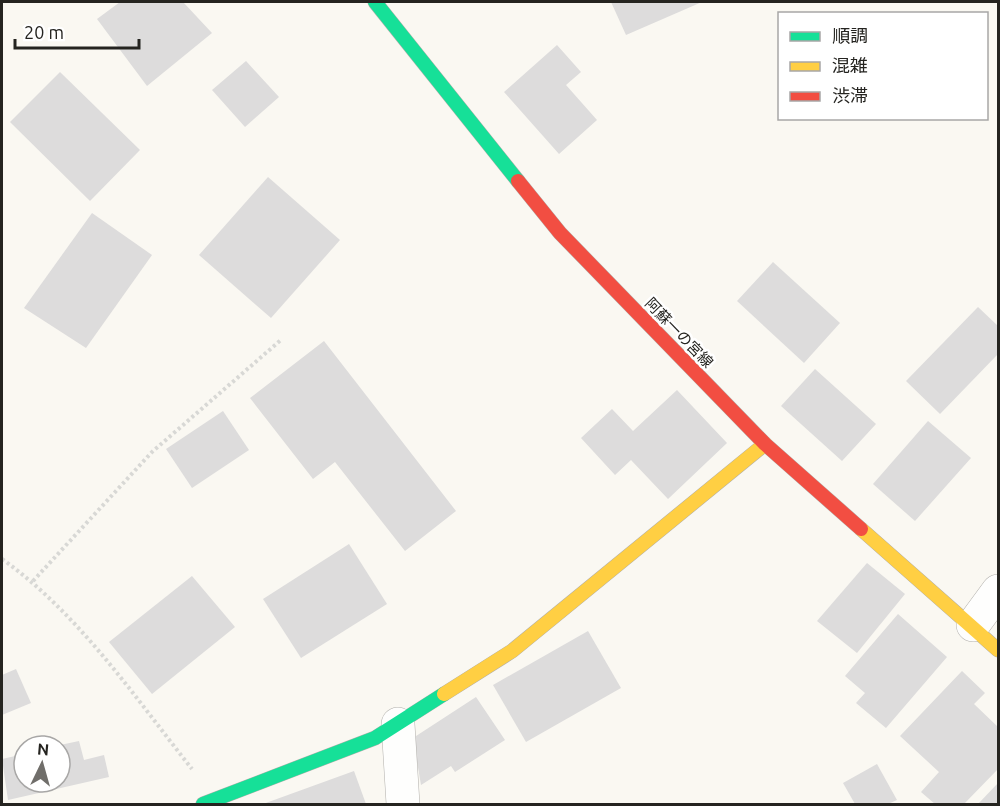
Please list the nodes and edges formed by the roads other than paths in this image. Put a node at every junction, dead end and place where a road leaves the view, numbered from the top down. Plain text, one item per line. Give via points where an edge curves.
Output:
1 (375, 2) edge
2 (765, 444) junction
3 (999, 591) edge
4 (973, 625) junction
5 (999, 650) edge
6 (398, 724) junction
7 (209, 802) edge
8 (404, 804) edge

1 - 2 main road, 阿蘇一の宮線 via 560,233
2 - 4 main road, 阿蘇一の宮線
2 - 6 main road via 512,651
3 - 4 street
4 - 5 main road, 阿蘇一の宮線
6 - 7 main road via 375,738
6 - 8 street

